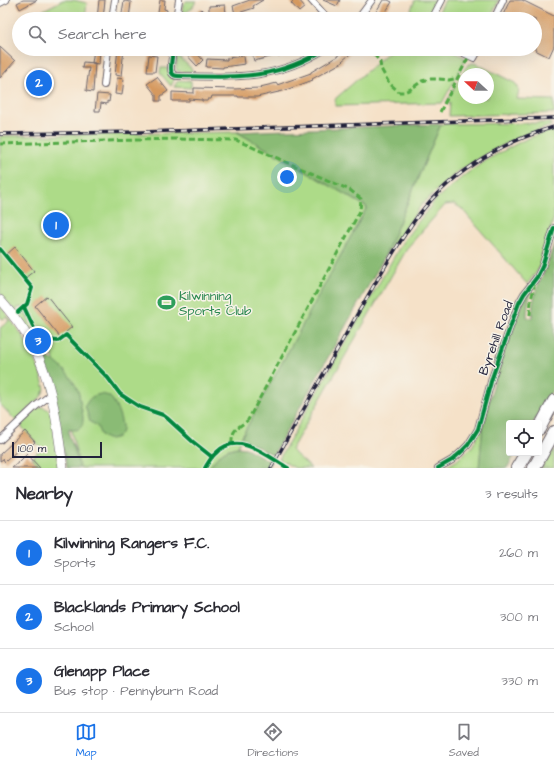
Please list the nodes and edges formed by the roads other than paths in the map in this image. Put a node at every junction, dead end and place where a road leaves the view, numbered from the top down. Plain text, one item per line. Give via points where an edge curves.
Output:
1 (6, 0) edge
2 (114, 0) edge
3 (178, 0) edge
4 (311, 0) edge
5 (372, 0) edge
6 (442, 0) edge
7 (503, 0) edge
8 (0, 3) edge
9 (113, 12) edge
10 (177, 12) edge
11 (322, 12) edge
12 (363, 12) edge
13 (436, 12) edge
14 (497, 12) edge
15 (107, 56) edge
16 (172, 56) edge
17 (313, 56) edge
18 (104, 86) dead end
19 (554, 228) edge
20 (0, 300) edge
21 (51, 395) junction
22 (554, 401) edge
23 (542, 423) edge
24 (553, 435) edge
25 (0, 440) edge
26 (524, 456) edge
27 (63, 468) edge
28 (438, 468) edge
29 (517, 468) edge
30 (534, 468) edge

1 - 8 street
2 - 9 street
3 - 10 street
4 - 11 street
5 - 12 street
6 - 13 street
7 - 14 street
15 - 18 street
16 - 17 street via 171,68 174,75 216,78 278,71
19 - 28 street, Byrehill Road via 542,267 519,303 492,378 478,429 460,453
20 - 21 street via 32,344
21 - 25 street
21 - 27 street
22 - 23 highway
24 - 30 highway
26 - 29 highway

